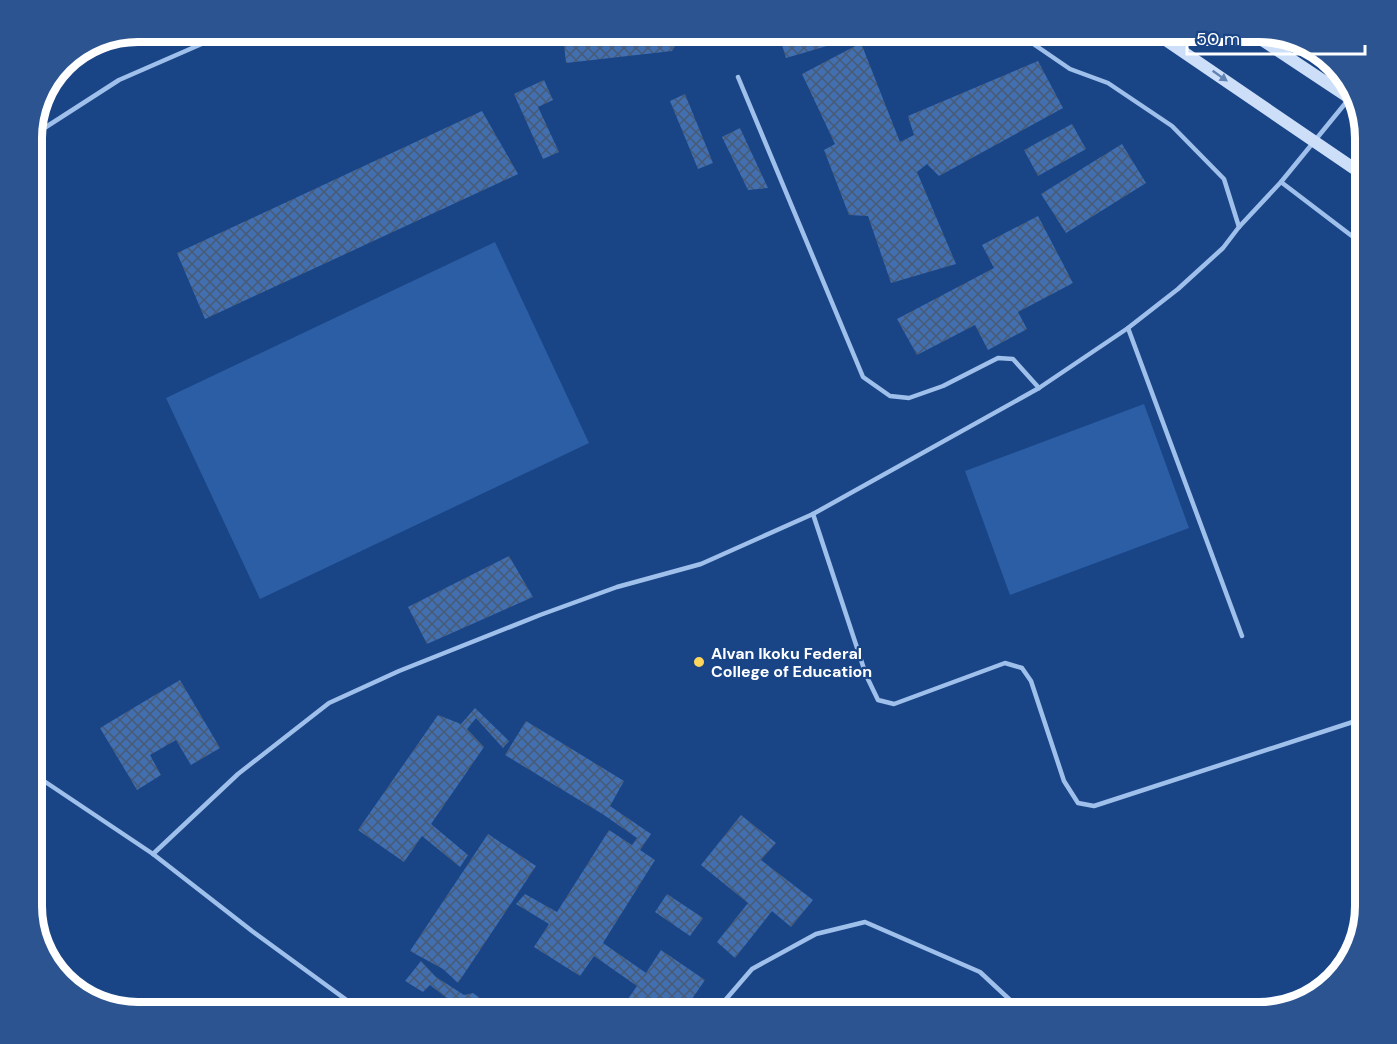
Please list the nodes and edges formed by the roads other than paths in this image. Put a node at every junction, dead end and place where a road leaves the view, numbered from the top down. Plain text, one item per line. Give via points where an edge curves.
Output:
1 (206, 42) edge
2 (1031, 42) edge
3 (1168, 42) edge
4 (1266, 43) edge
5 (738, 77) dead end
6 (1344, 94) edge
7 (1349, 104) edge
8 (42, 129) edge
9 (1313, 142) junction
10 (1355, 169) edge
11 (1281, 182) junction
12 (1239, 227) junction
13 (1355, 238) edge
14 (1128, 328) junction
15 (1039, 388) junction
16 (813, 514) junction
17 (1242, 636) dead end
18 (1355, 721) edge
19 (42, 779) edge
20 (153, 854) junction
21 (349, 1002) edge
22 (724, 1002) edge
23 (1012, 1002) edge

1 - 8 lane via 119,80
2 - 12 lane via 1070,69 1108,83 1172,126 1224,179
3 -> 9 main road
4 - 6 main road
5 - 15 lane via 863,377 890,396 909,398 998,358 1013,359
7 - 9 lane
9 - 10 main road
9 - 11 lane
11 - 12 lane
11 - 13 lane
12 - 14 lane via 1223,248 1178,289
14 - 15 lane
14 - 17 lane
15 - 16 lane
16 - 18 lane via 866,675 878,700 894,704 1005,663 1022,668 1031,681 1064,781 1078,804 1094,806
16 - 20 lane via 701,564 617,587 540,615 329,703 238,774
19 - 20 lane
20 - 21 lane
22 - 23 lane via 752,969 816,934 865,922 980,972

